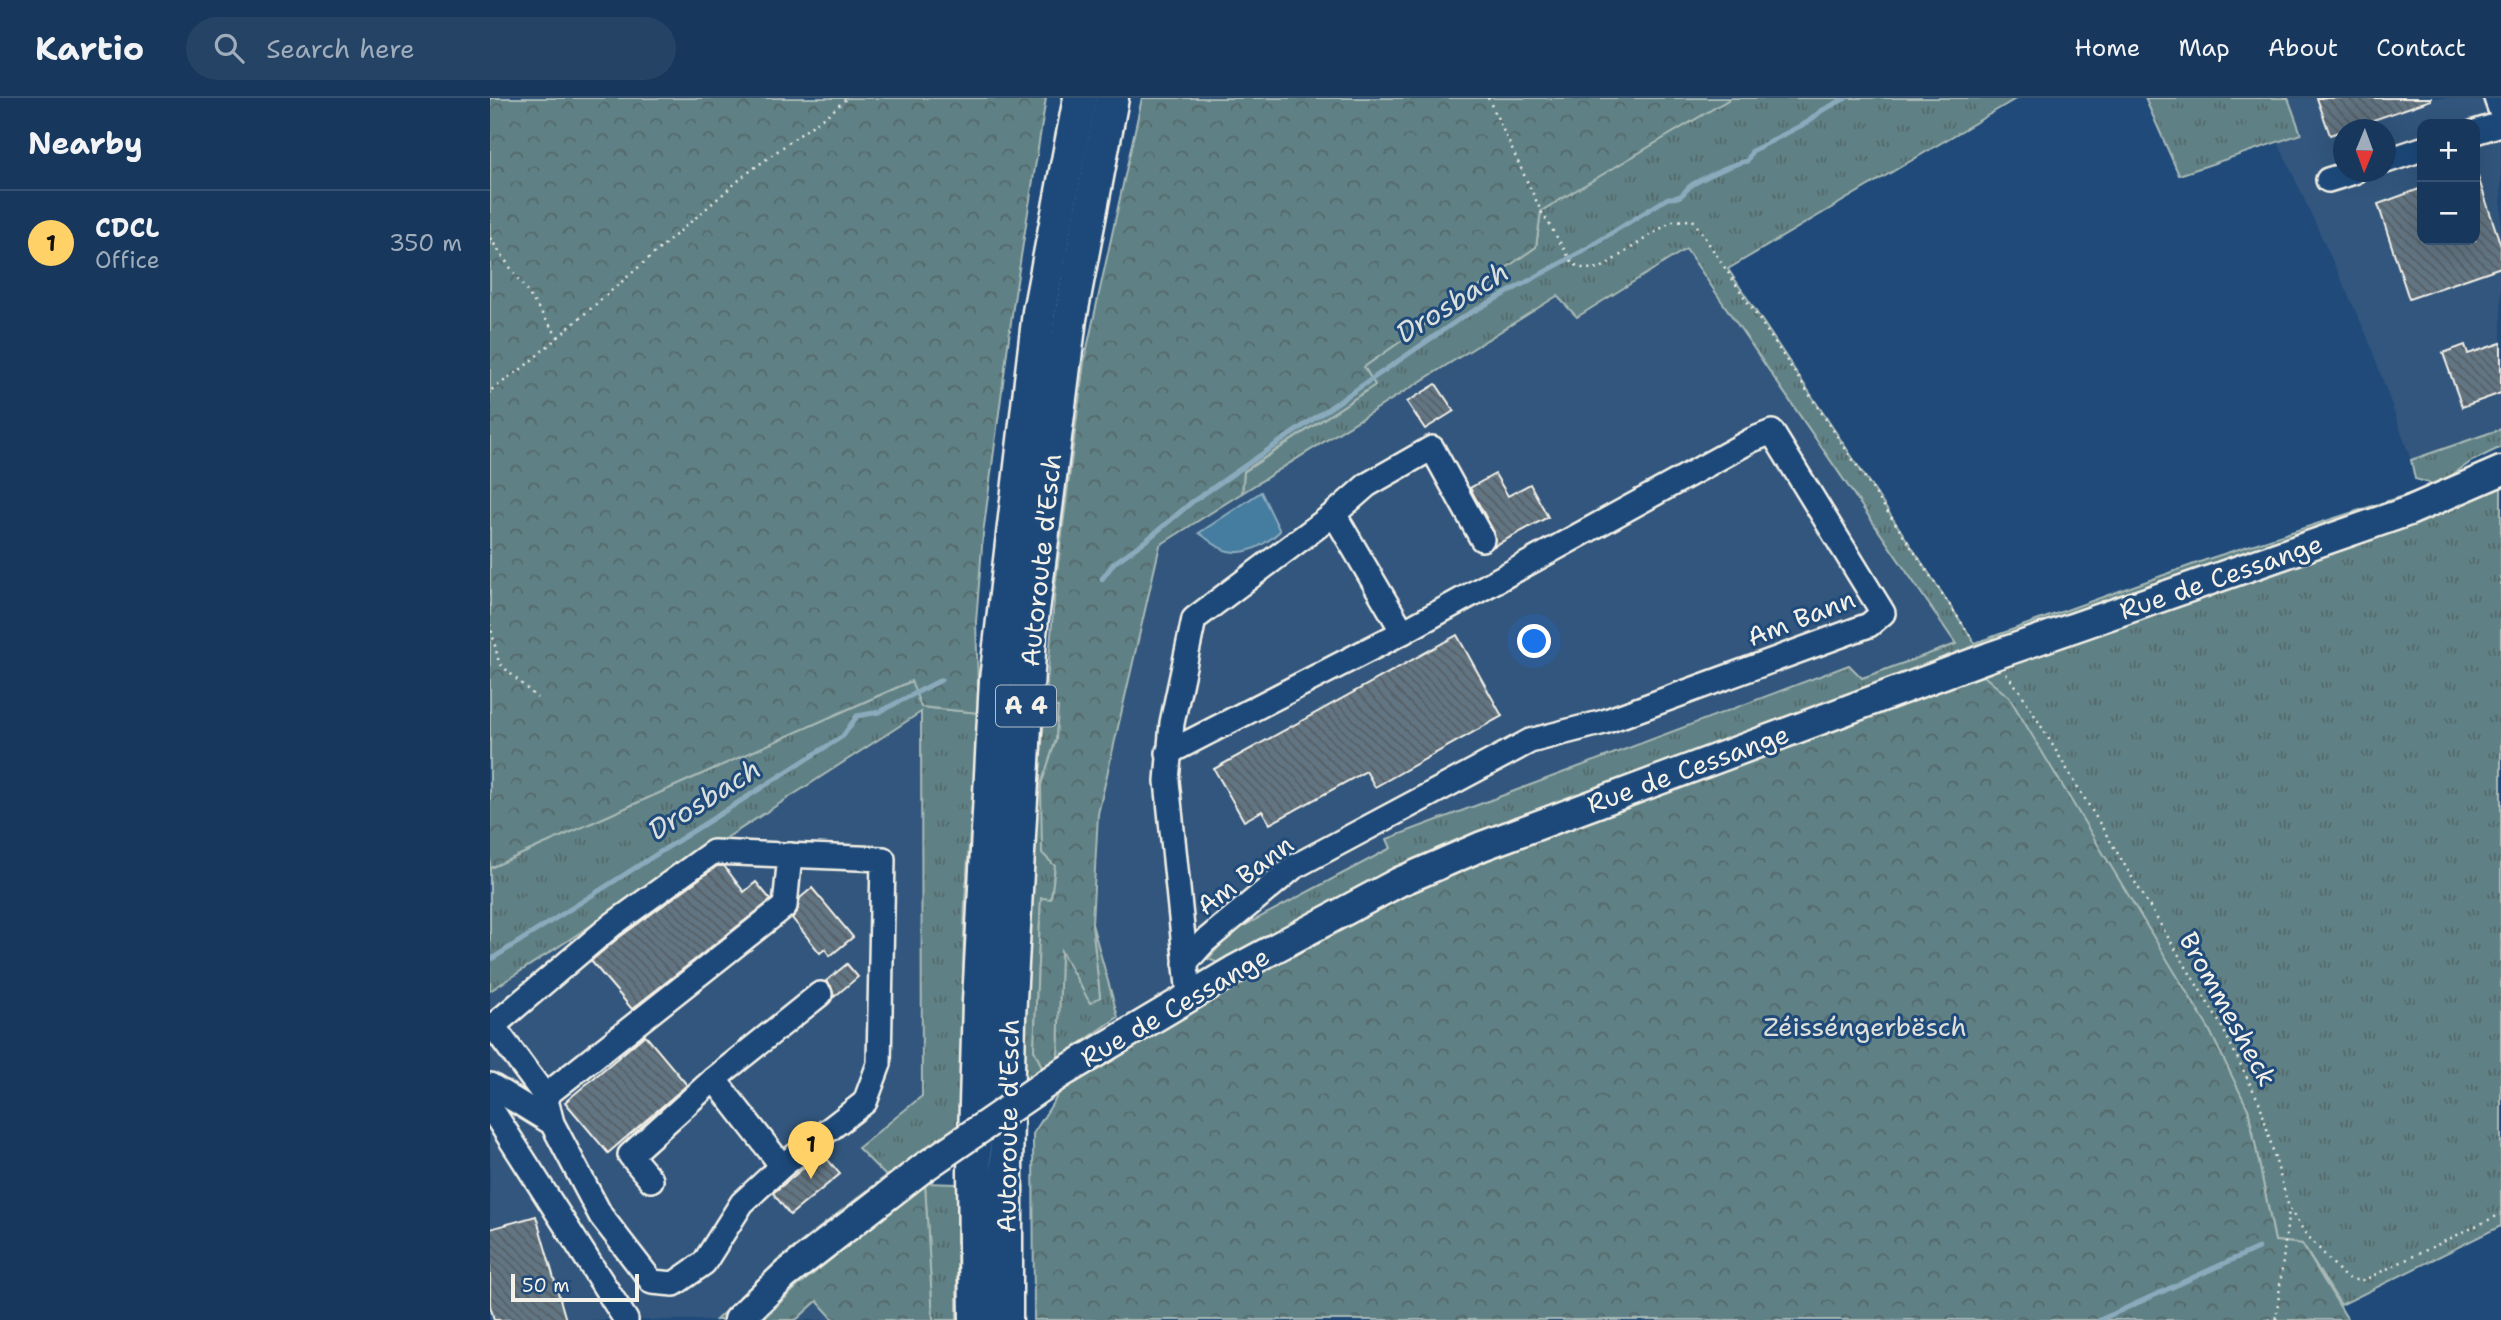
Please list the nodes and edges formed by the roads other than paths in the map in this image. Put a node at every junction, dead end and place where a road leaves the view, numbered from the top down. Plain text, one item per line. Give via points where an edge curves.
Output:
1 (1063, 98) edge
2 (1080, 98) edge
3 (1112, 98) edge
4 (2496, 98) edge
5 (2501, 112) edge
6 (2501, 124) edge
7 (2480, 130) edge
8 (2417, 151) edge
9 (2396, 157) edge
10 (2333, 178) edge
11 (2328, 180) dead end
12 (2501, 471) edge
13 (1334, 514) junction
14 (1482, 539) dead end
15 (1403, 632) junction
16 (1001, 633) junction
17 (1168, 753) junction
18 (790, 855) junction
19 (1185, 963) junction
20 (820, 994) dead end
21 (1189, 996) junction
22 (714, 1079) junction
23 (490, 1085) edge
24 (545, 1096) junction
25 (490, 1107) edge
26 (552, 1123) junction
27 (782, 1166) junction
28 (651, 1180) dead end
29 (626, 1320) edge
30 (738, 1320) edge
31 (976, 1320) edge
32 (1006, 1320) edge

1 - 16 highway, A 4 via 996,532
2 - 16 highway, Autoroute d'Esch / A 4 via 1039,312
3 - 32 highway, Autoroute d'Esch / A 4 via 1070,319 1030,634 1009,1017
4 - 5 street
6 - 7 street
8 - 9 street
10 - 11 street
12 - 21 main road, Rue de Cessange via 2409,511 1982,650 1482,846 1399,882
13 - 14 street, Am Bann via 1367,485 1432,448
13 - 15 street
13 - 17 street, Am Bann via 1194,620
15 - 17 street, Am Bann
15 - 19 street, Am Bann via 1772,432 1883,613 1869,625 1604,722 1530,741 1294,867
16 - 31 highway, Autoroute d'Esch / A 4 via 979,1015
17 - 19 street, Am Bann
18 - 24 street via 785,906
18 - 24 street via 713,852 612,925 493,1026
18 - 27 street via 883,859 879,1064 864,1102
19 - 21 street, Am Bann
20 - 22 street
21 - 30 main road, Rue de Cessange, bridge via 1060,1074 923,1168 785,1275
22 - 27 street
22 - 28 street via 630,1155
23 - 26 street
24 - 26 street
25 - 29 street
26 - 27 street via 601,1216 652,1283 674,1284 704,1263 742,1203

